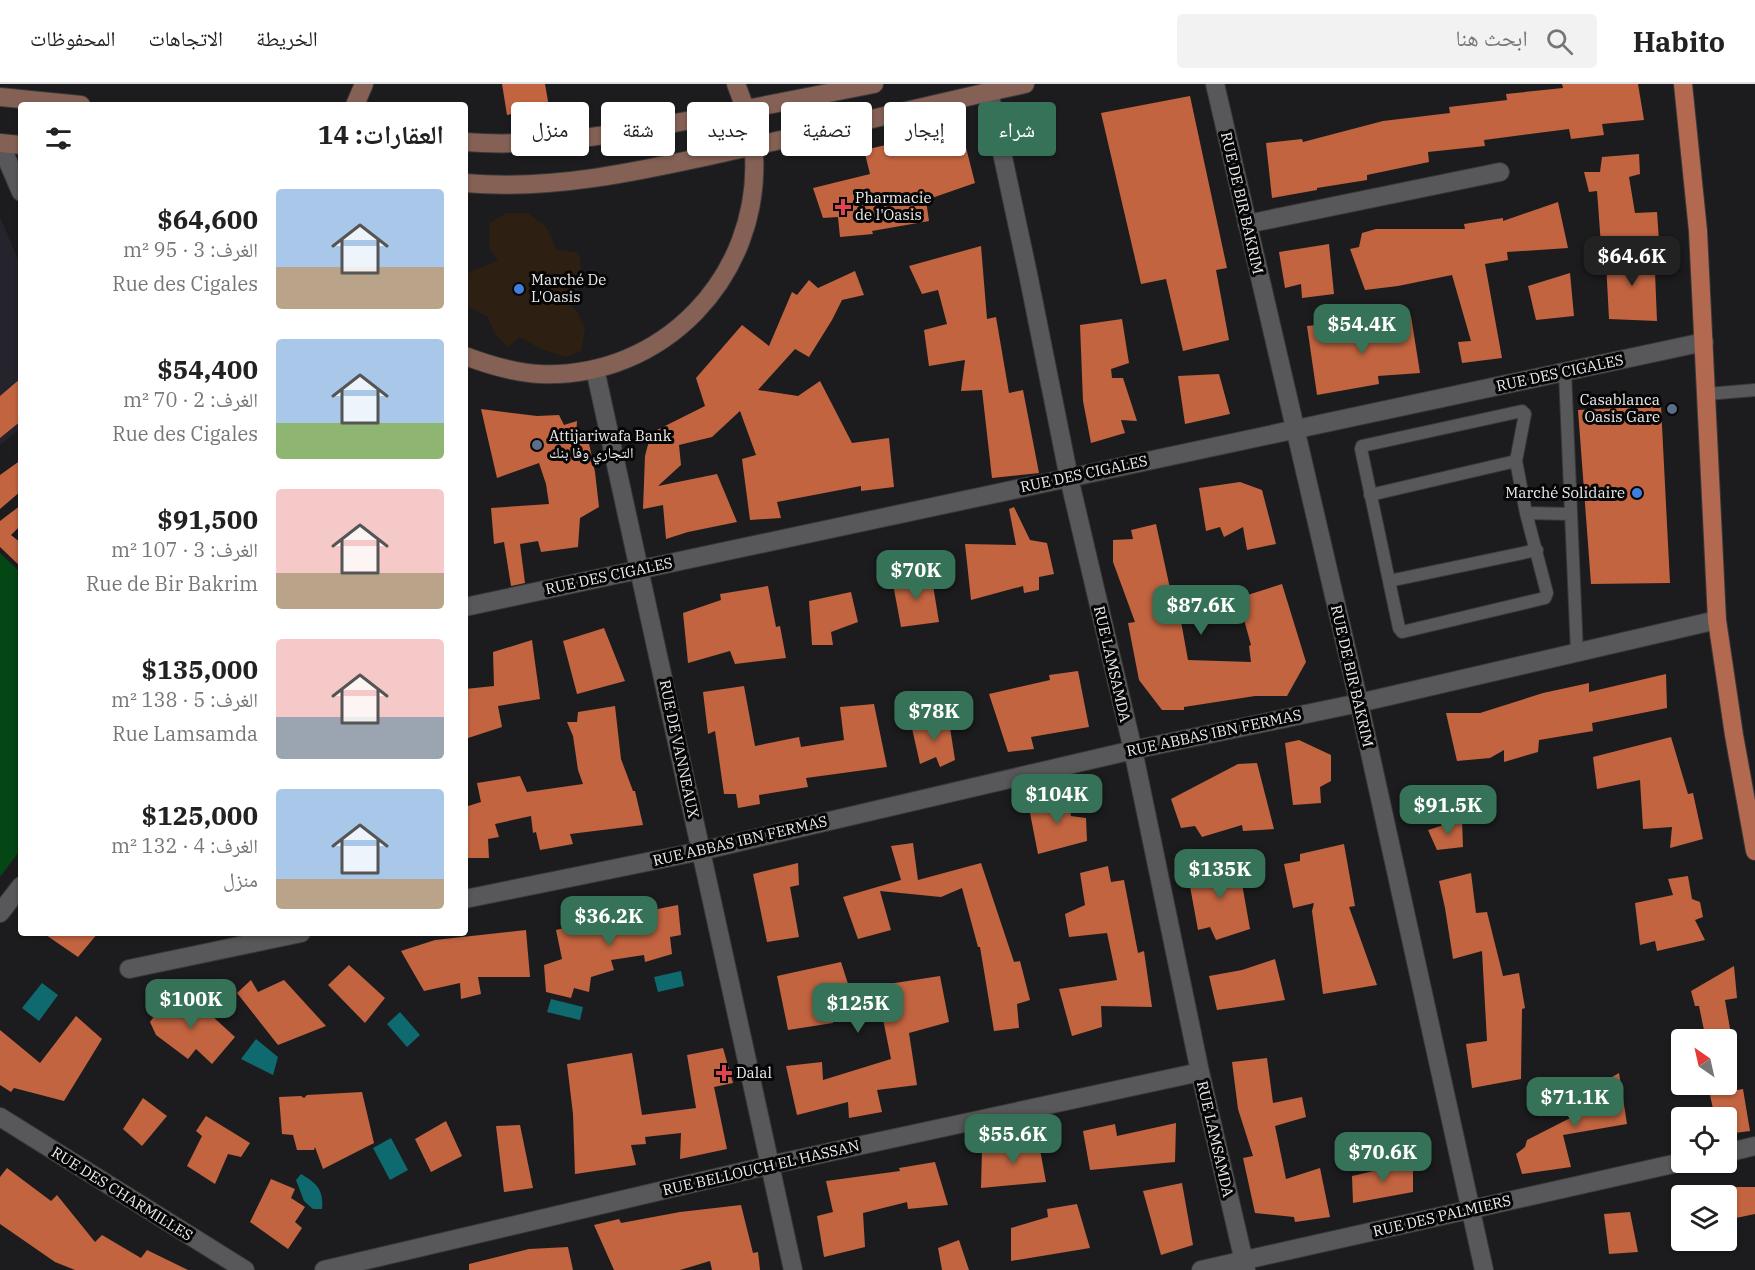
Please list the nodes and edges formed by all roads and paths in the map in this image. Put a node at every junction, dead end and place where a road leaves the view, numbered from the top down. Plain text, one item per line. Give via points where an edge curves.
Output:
1 (364, 84) edge
2 (736, 84) edge
3 (874, 84) edge
4 (1025, 84) edge
5 (1215, 84) edge
6 (1683, 84) edge
7 (989, 92) junction
8 (0, 97) edge
9 (51, 102) edge
10 (356, 102) edge
11 (743, 102) edge
12 (769, 105) edge
13 (687, 120) edge
14 (468, 142) edge
15 (0, 143) edge
16 (769, 143) edge
17 (18, 145) edge
18 (705, 156) edge
19 (754, 156) edge
20 (1500, 172) dead end
21 (468, 183) edge
22 (18, 185) edge
23 (1247, 224) junction
24 (1704, 342) junction
25 (468, 357) edge
26 (595, 369) junction
27 (1565, 372) junction
28 (1755, 390) edge
29 (1707, 394) junction
30 (1295, 430) junction
31 (1516, 461) junction
32 (1069, 478) junction
33 (1371, 495) junction
34 (1526, 513) junction
35 (1571, 514) junction
36 (1537, 550) junction
37 (639, 569) junction
38 (1389, 581) junction
39 (468, 606) edge
40 (1717, 620) junction
41 (1576, 652) junction
42 (1359, 703) junction
43 (1133, 750) junction
44 (701, 851) junction
45 (1755, 851) edge
46 (18, 890) edge
47 (468, 898) edge
48 (0, 913) edge
49 (287, 936) edge
50 (129, 969) dead end
51 (1200, 1072) junction
52 (0, 1117) edge
53 (1755, 1146) edge
54 (1737, 1150) edge
55 (1671, 1164) edge
56 (770, 1166) junction
57 (1470, 1210) junction
58 (1245, 1266) edge
59 (245, 1270) edge
60 (324, 1270) edge
61 (793, 1270) edge
62 (1201, 1270) edge
63 (1484, 1270) edge

1 - 10 street
2 - 11 street
3 - 12 street
4 - 7 street
5 - 23 street, RUE DE BIR BAKRIM
6 - 24 main road via 1698,231
7 - 16 street
7 - 32 street, RUE LAMSAMDA
8 - 9 street
13 - 14 street via 591,137 530,143
15 - 17 street
15 - 22 street
18 - 21 street via 597,178 530,184
19 - 26 street via 754,184 743,238 717,287 679,328 656,344
20 - 23 street
23 - 30 street, RUE DE BIR BAKRIM
24 - 27 street, RUE DES CIGALES
24 - 29 main road
25 - 26 street via 487,365 540,374
26 - 37 street, RUE DE VANNEAUX
27 - 30 street, RUE DES CIGALES
27 - 35 lane
28 - 29 lane
29 - 40 main road
30 - 32 street, RUE DES CIGALES
30 - 42 street, RUE DE BIR BAKRIM
31 - 33 lane
31 - 33 lane via 1525,414 1522,411 1362,446 1360,452
31 - 34 lane
32 - 37 street, RUE DES CIGALES
32 - 43 street, RUE LAMSAMDA
33 - 38 lane
34 - 35 lane
34 - 36 lane
35 - 41 lane
36 - 38 lane
36 - 38 lane via 1545,598 1402,632
37 - 39 street, RUE DES CIGALES
37 - 44 street, RUE DE VANNEAUX
40 - 41 street, RUE ABBAS IBN FERMAS
40 - 45 main road
41 - 42 street, RUE ABBAS IBN FERMAS
42 - 43 street, RUE ABBAS IBN FERMAS
42 - 57 street, RUE DE BIR BAKRIM
43 - 44 street, RUE ABBAS IBN FERMAS
43 - 51 street, RUE LAMSAMDA
44 - 47 street, RUE ABBAS IBN FERMAS
44 - 56 street, RUE DE VANNEAUX
46 - 48 street
49 - 50 street
51 - 56 street, RUE BELLOUCH EL HASSAN
51 - 58 street, RUE LAMSAMDA
52 - 59 street, RUE DES CHARMILLES
53 - 54 street
55 - 57 street, RUE DES PALMIERS
56 - 60 street, RUE BELLOUCH EL HASSAN
56 - 61 street, RUE DE VANNEAUX
57 - 58 street, RUE DES PALMIERS
57 - 63 street, RUE DE BIR BAKRIM
58 - 62 street, RUE DES PALMIERS

